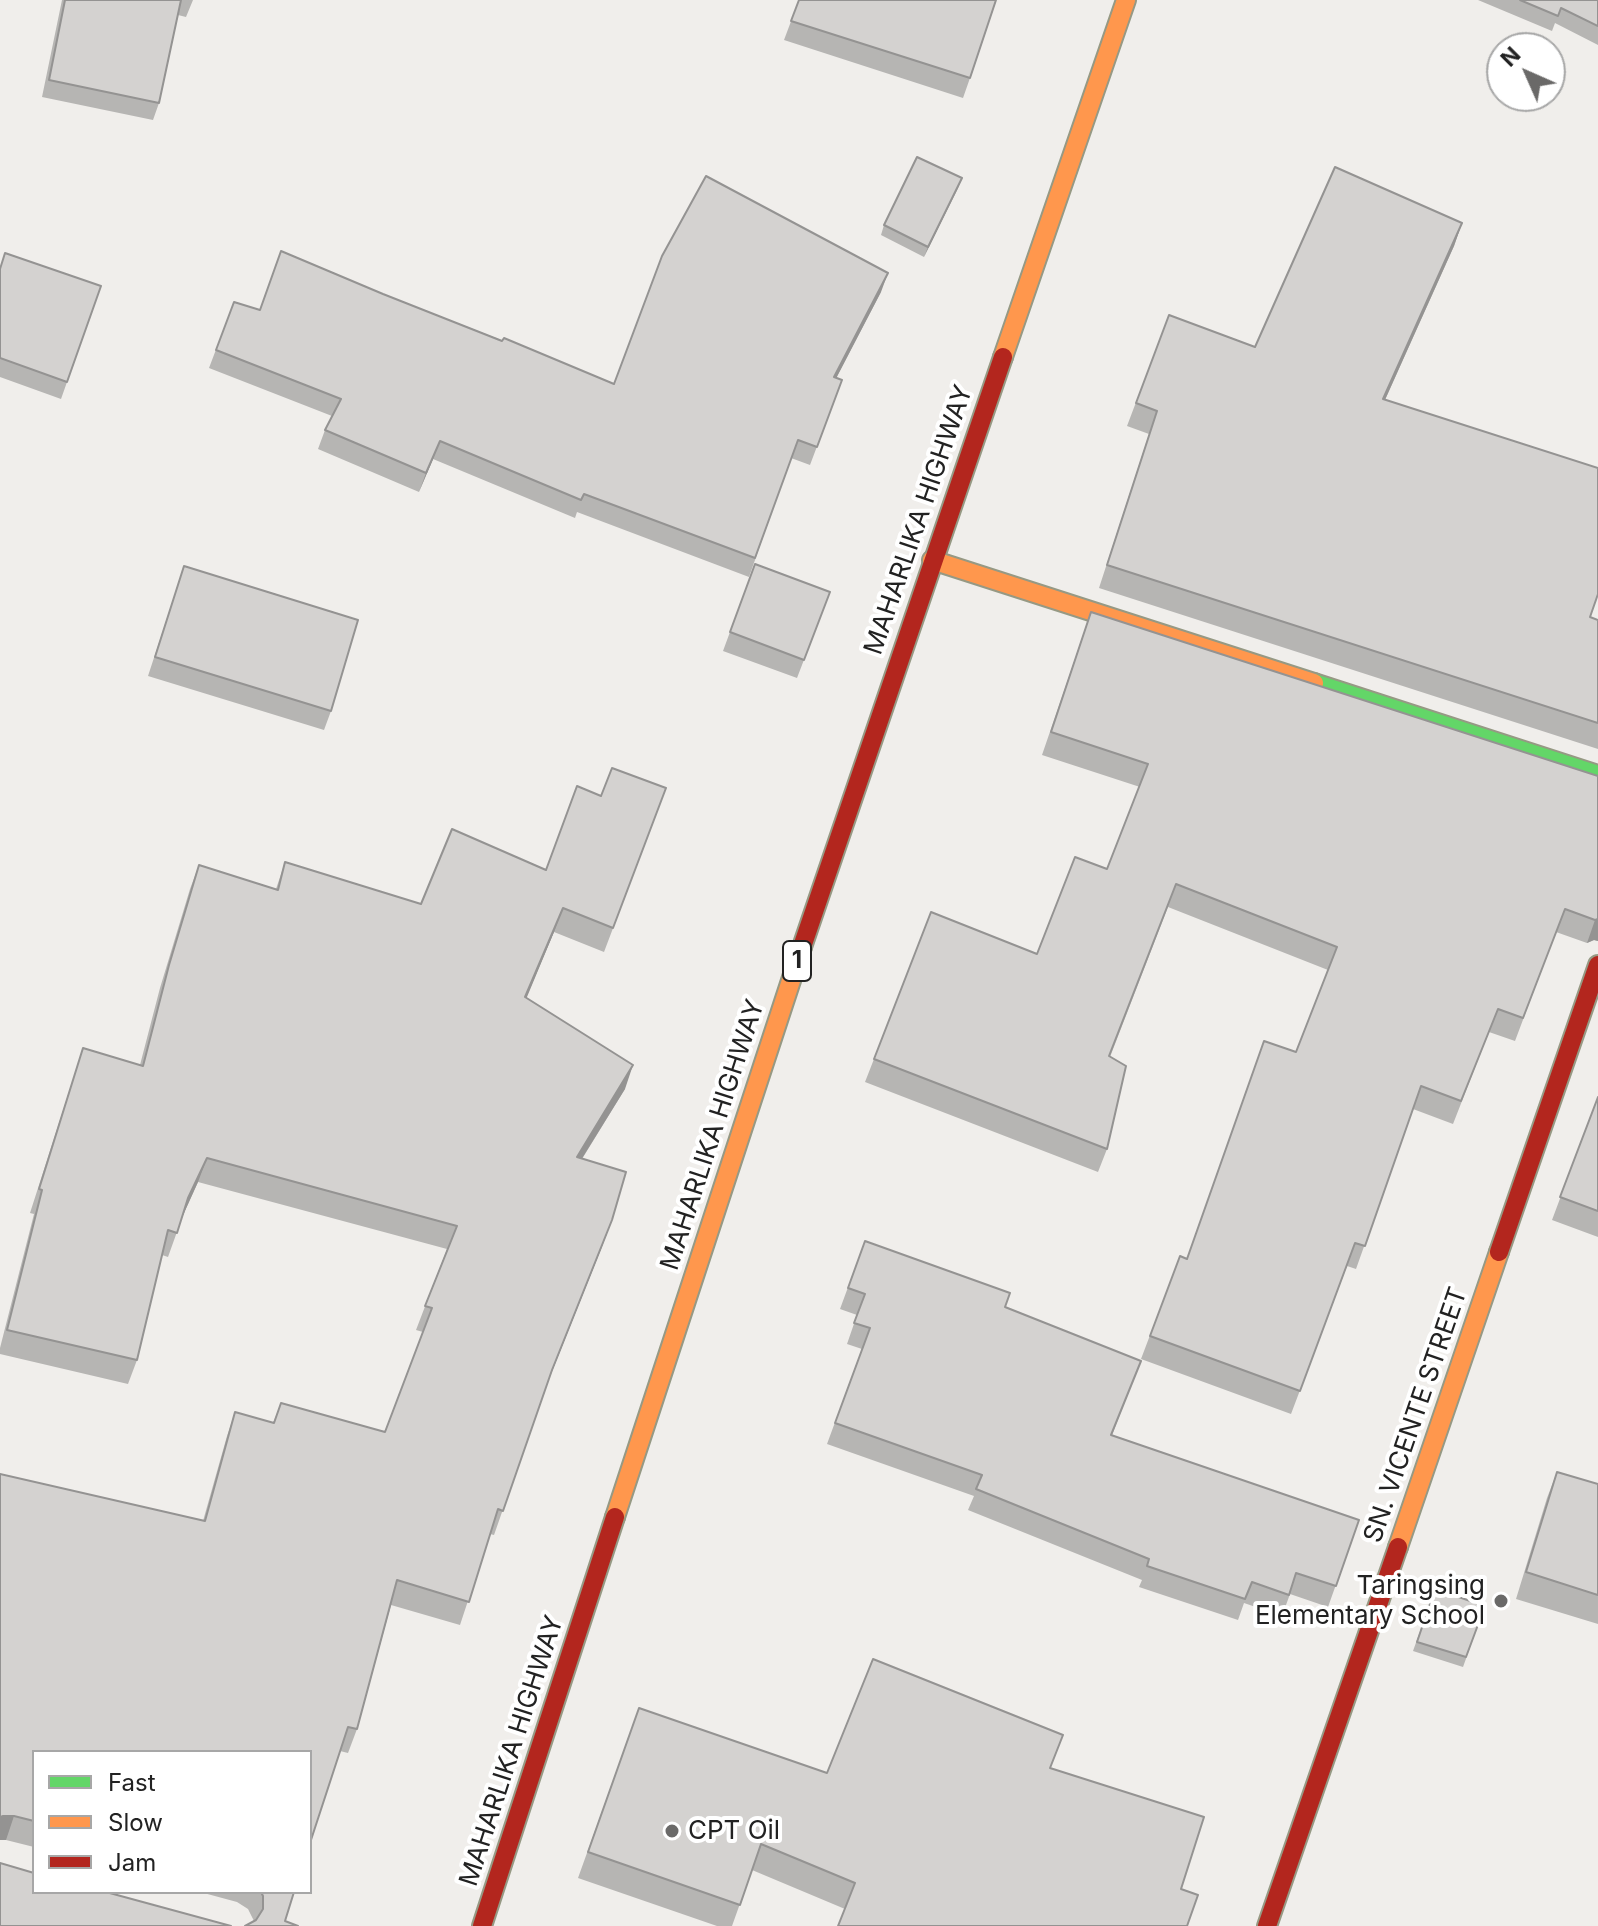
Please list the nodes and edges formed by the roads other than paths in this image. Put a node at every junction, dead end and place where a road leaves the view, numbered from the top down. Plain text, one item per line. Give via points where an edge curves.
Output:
1 (1126, 0) edge
2 (932, 560) junction
3 (1598, 775) edge
4 (1598, 965) edge
5 (482, 1926) edge
6 (1267, 1926) edge

1 - 2 main road, MAHARLIKA HIGHWAY / 1
2 - 3 main road
2 - 5 main road, MAHARLIKA HIGHWAY / 1
4 - 6 main road, SN. VICENTE STREET

